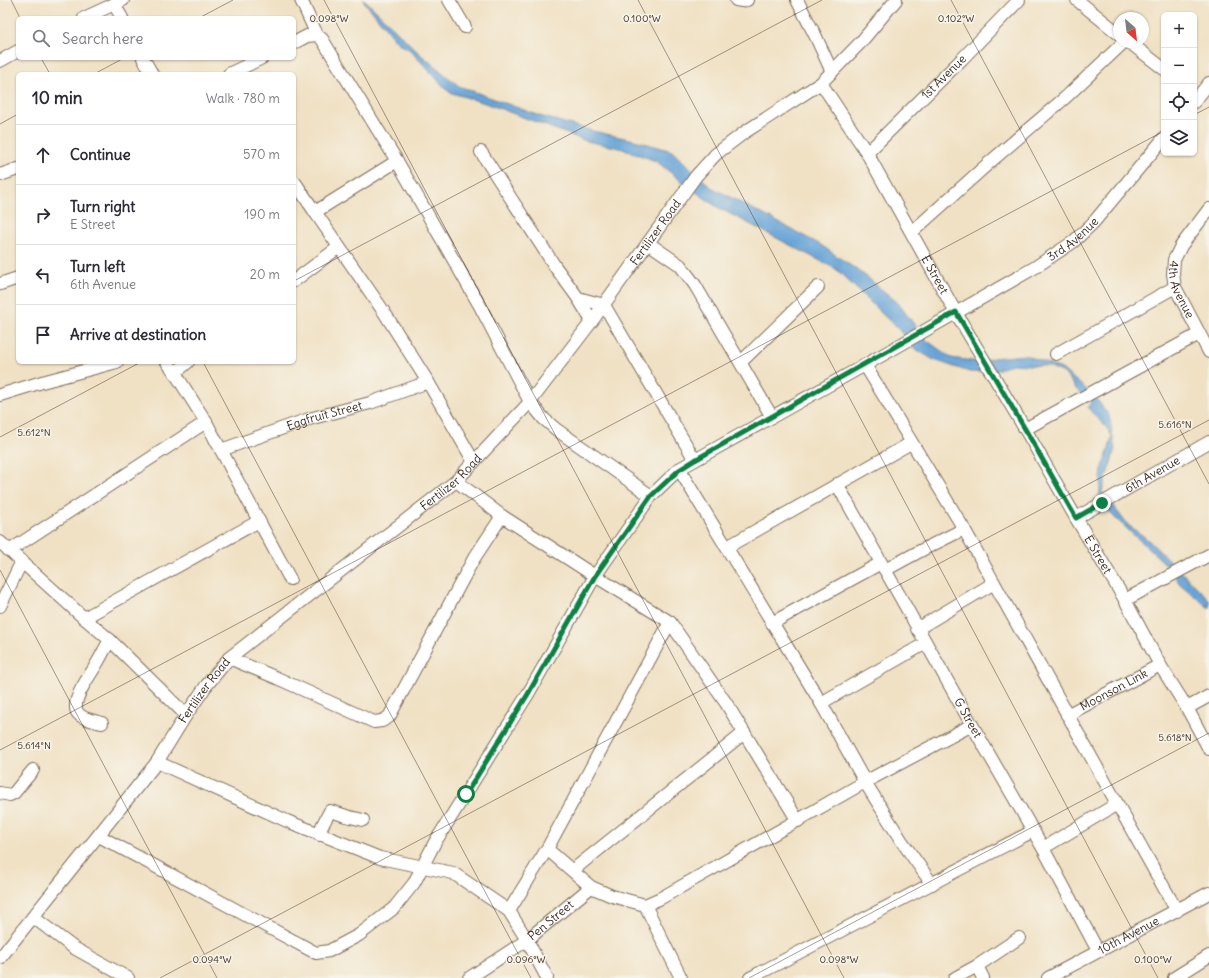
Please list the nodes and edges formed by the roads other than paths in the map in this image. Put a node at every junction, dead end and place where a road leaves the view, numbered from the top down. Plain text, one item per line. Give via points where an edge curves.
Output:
1 (301, 0) edge
2 (450, 0) edge
3 (736, 0) edge
4 (746, 0) edge
5 (797, 0) edge
6 (1019, 0) edge
7 (1077, 0) edge
8 (893, 1) edge
9 (119, 2) edge
10 (88, 16) edge
11 (122, 16) edge
12 (465, 27) dead end
13 (1113, 29) edge
14 (317, 35) junction
15 (296, 42) edge
16 (1118, 48) edge
17 (1137, 48) edge
18 (16, 52) edge
19 (144, 60) edge
20 (258, 60) edge
21 (0, 61) edge
22 (1161, 67) edge
23 (151, 72) edge
24 (233, 72) edge
25 (832, 72) junction
26 (821, 83) junction
27 (1209, 83) edge
28 (1197, 95) edge
29 (1161, 142) edge
30 (481, 152) dead end
31 (867, 153) junction
32 (397, 161) junction
33 (16, 170) edge
34 (0, 175) edge
35 (296, 184) edge
36 (1209, 209) edge
37 (315, 212) junction
38 (912, 232) junction
39 (648, 243) junction
40 (339, 247) junction
41 (16, 279) edge
42 (296, 279) edge
43 (0, 284) edge
44 (818, 287) dead end
45 (1175, 287) junction
46 (578, 298) junction
47 (604, 305) junction
48 (956, 312) junction
49 (592, 320) junction
50 (1199, 334) junction
51 (1209, 352) edge
52 (1056, 354) dead end
53 (741, 362) junction
54 (109, 364) edge
55 (168, 364) edge
56 (186, 364) edge
57 (865, 365) junction
58 (175, 373) junction
59 (428, 382) junction
60 (0, 395) edge
61 (530, 402) junction
62 (772, 417) junction
63 (206, 422) junction
64 (1025, 429) junction
65 (1209, 442) edge
66 (911, 443) junction
67 (221, 450) junction
68 (695, 460) junction
69 (474, 462) junction
70 (679, 470) junction
71 (456, 481) junction
72 (837, 484) junction
73 (651, 496) junction
74 (502, 516) junction
75 (1076, 518) junction
76 (259, 520) junction
77 (964, 528) junction
78 (4, 548) edge
79 (727, 548) junction
80 (1209, 555) edge
81 (22, 560) junction
82 (883, 566) junction
83 (595, 576) junction
84 (290, 580) dead end
85 (994, 584) junction
86 (1125, 600) junction
87 (0, 606) edge
88 (84, 618) junction
89 (670, 622) junction
90 (772, 623) junction
91 (918, 629) junction
92 (110, 640) junction
93 (926, 643) junction
94 (229, 658) junction
95 (1160, 664) junction
96 (1209, 696) edge
97 (821, 703) junction
98 (1186, 708) junction
99 (186, 715) junction
100 (1067, 715) junction
101 (102, 723) dead end
102 (972, 725) junction
103 (744, 733) junction
104 (1209, 749) edge
105 (157, 762) junction
106 (33, 770) dead end
107 (865, 782) junction
108 (0, 793) edge
109 (1117, 804) junction
110 (363, 820) dead end
111 (798, 821) junction
112 (1033, 831) junction
113 (320, 835) junction
114 (99, 836) junction
115 (1043, 848) junction
116 (547, 849) junction
117 (422, 867) junction
118 (573, 870) junction
119 (932, 884) junction
120 (591, 887) junction
121 (1209, 893) edge
122 (645, 905) junction
123 (1177, 910) junction
124 (509, 911) junction
125 (33, 917) junction
126 (1019, 938) dead end
127 (527, 940) junction
128 (1098, 951) junction
129 (1209, 956) edge
130 (0, 958) edge
131 (977, 966) junction
132 (128, 978) edge
133 (469, 978) edge
134 (547, 978) edge
135 (681, 978) edge
136 (750, 978) edge
137 (955, 978) edge
138 (983, 978) edge
139 (1048, 978) edge
140 (1174, 978) edge

1 - 14 street
2 - 12 street
3 - 4 street
5 - 25 street
6 - 31 street, 1st Avenue
7 - 13 street
8 - 25 street, Fertilizer Road via 861,42
9 - 10 street
9 - 11 street
14 - 15 street via 307,36
14 - 32 street via 322,39
16 - 38 street via 1066,97
17 - 22 street
18 - 21 street
19 - 23 street
20 - 24 street
25 - 26 street, Fertilizer Road
26 - 31 street, E Street
26 - 39 street, Fertilizer Road via 716,154 686,189
27 - 28 street
29 - 48 street, 3rd Avenue via 1093,223 1073,242 1034,268
30 - 46 street
31 - 38 street, E Street
32 - 37 street
32 - 61 street via 480,306
33 - 34 street
35 - 37 street
36 - 45 street, 4th Avenue via 1181,246 1174,260
37 - 40 street
38 - 48 street, E Street
39 - 47 street, Fertilizer Road
39 - 53 street via 680,265 695,285
40 - 42 street
40 - 59 street
41 - 43 street
44 - 53 street
45 - 50 street, 4th Avenue
45 - 52 street
46 - 47 street
46 - 49 street
47 - 49 street, Fertilizer Road
47 - 68 street
48 - 57 street, 3rd Avenue
48 - 64 street, E Street
49 - 61 street, Fertilizer Road
50 - 51 street, 4th Avenue
50 - 64 street
53 - 62 street
54 - 60 street
55 - 58 street
56 - 58 street
57 - 62 street, 3rd Avenue
57 - 66 street
58 - 63 street
59 - 67 street, Eggfruit Street
59 - 69 street
61 - 69 street, Fertilizer Road
61 - 73 street via 557,430
62 - 68 street, 3rd Avenue
63 - 67 street
63 - 78 street
64 - 75 street, E Street
65 - 75 street, 6th Avenue
66 - 72 street
66 - 77 street
67 - 76 street
68 - 70 street, 3rd Avenue
69 - 71 street, Fertilizer Road
70 - 73 street, 3rd Avenue
70 - 79 street
71 - 74 street
71 - 94 street, Fertilizer Road
72 - 79 street
72 - 82 street, G Street
73 - 83 street, 3rd Avenue
74 - 83 street
74 - 94 street via 473,560 389,717 382,722 374,722
75 - 86 street, E Street
76 - 84 street
76 - 88 street
77 - 82 street via 922,550
77 - 85 street
78 - 81 street
79 - 90 street
80 - 86 street
81 - 87 street
81 - 88 street
82 - 90 street
82 - 91 street, G Street
83 - 89 street
83 - 117 street, 3rd Avenue via 528,694
85 - 91 street
85 - 100 street
86 - 95 street, E Street
88 - 92 street
89 - 103 street
89 - 116 street
90 - 97 street
91 - 93 street, G Street
92 - 99 street
92 - 101 street via 80,690 76,707 81,716
93 - 97 street
93 - 102 street, G Street
94 - 99 street, Fertilizer Road
95 - 98 street, E Street
95 - 100 street, Moonson Link
96 - 98 street
97 - 107 street
98 - 104 street, E Street
99 - 105 street, Fertilizer Road
100 - 109 street
102 - 107 street
102 - 112 street, G Street
103 - 111 street
103 - 118 street
105 - 113 street
105 - 114 street, Fertilizer Road
106 - 108 street via 14,793
107 - 111 street
107 - 119 street
109 - 115 street
109 - 123 street
110 - 113 street via 330,812
111 - 122 street
112 - 115 street, G Street
112 - 119 street
113 - 117 street via 380,858
114 - 117 street, 3rd Avenue via 316,953 328,951 359,935 394,908 414,884
114 - 125 street, Fertilizer Road
115 - 128 street, G Street
116 - 118 street
116 - 124 street
117 - 124 street via 452,874
118 - 120 street
119 - 136 street
120 - 122 street
120 - 127 street, Pen Street
121 - 123 street, 10th Avenue
122 - 135 street
123 - 128 street, 10th Avenue
124 - 127 street
125 - 130 street, Fertilizer Road
125 - 132 street via 74,948
126 - 131 street
127 - 133 street, Pen Street
127 - 134 street
128 - 139 street, 10th Avenue
129 - 140 street
131 - 137 street
131 - 138 street

